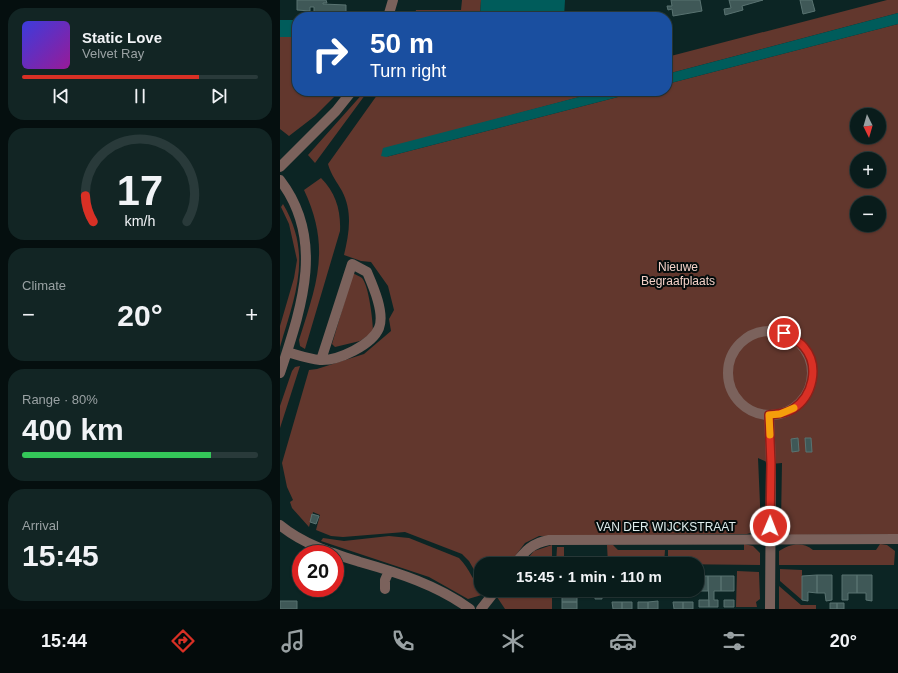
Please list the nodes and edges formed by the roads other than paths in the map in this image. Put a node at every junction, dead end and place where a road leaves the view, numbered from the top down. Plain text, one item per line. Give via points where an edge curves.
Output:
1 (393, 0) edge
2 (389, 12) edge
3 (348, 96) edge
4 (280, 167) edge
5 (280, 180) edge
6 (287, 352) junction
7 (321, 360) junction
8 (280, 374) edge
9 (769, 415) junction
10 (280, 525) edge
11 (898, 539) edge
12 (770, 540) junction
13 (521, 557) edge
14 (389, 570) junction
15 (385, 589) dead end
16 (490, 597) edge
17 (470, 609) edge
18 (480, 609) edge
19 (770, 609) edge

1 - 2 street
3 - 4 street
5 - 6 street via 296,205 303,232 306,261 305,283
6 - 7 street
6 - 8 street
7 - 7 street via 332,359 369,342 379,327 377,297 367,272 352,264
9 - 9 street via 786,412 801,403 810,388 813,370 805,348 796,340 784,333 769,331 746,338 737,346 729,362 728,371 732,392 738,401 758,414
9 - 12 street
10 - 14 street via 311,544
11 - 12 street, VAN DER WIJCKSTRAAT
12 - 13 street, VAN DER WIJCKSTRAAT via 549,540 532,545
12 - 19 street
14 - 15 street
14 - 17 street via 445,593
16 - 18 street

